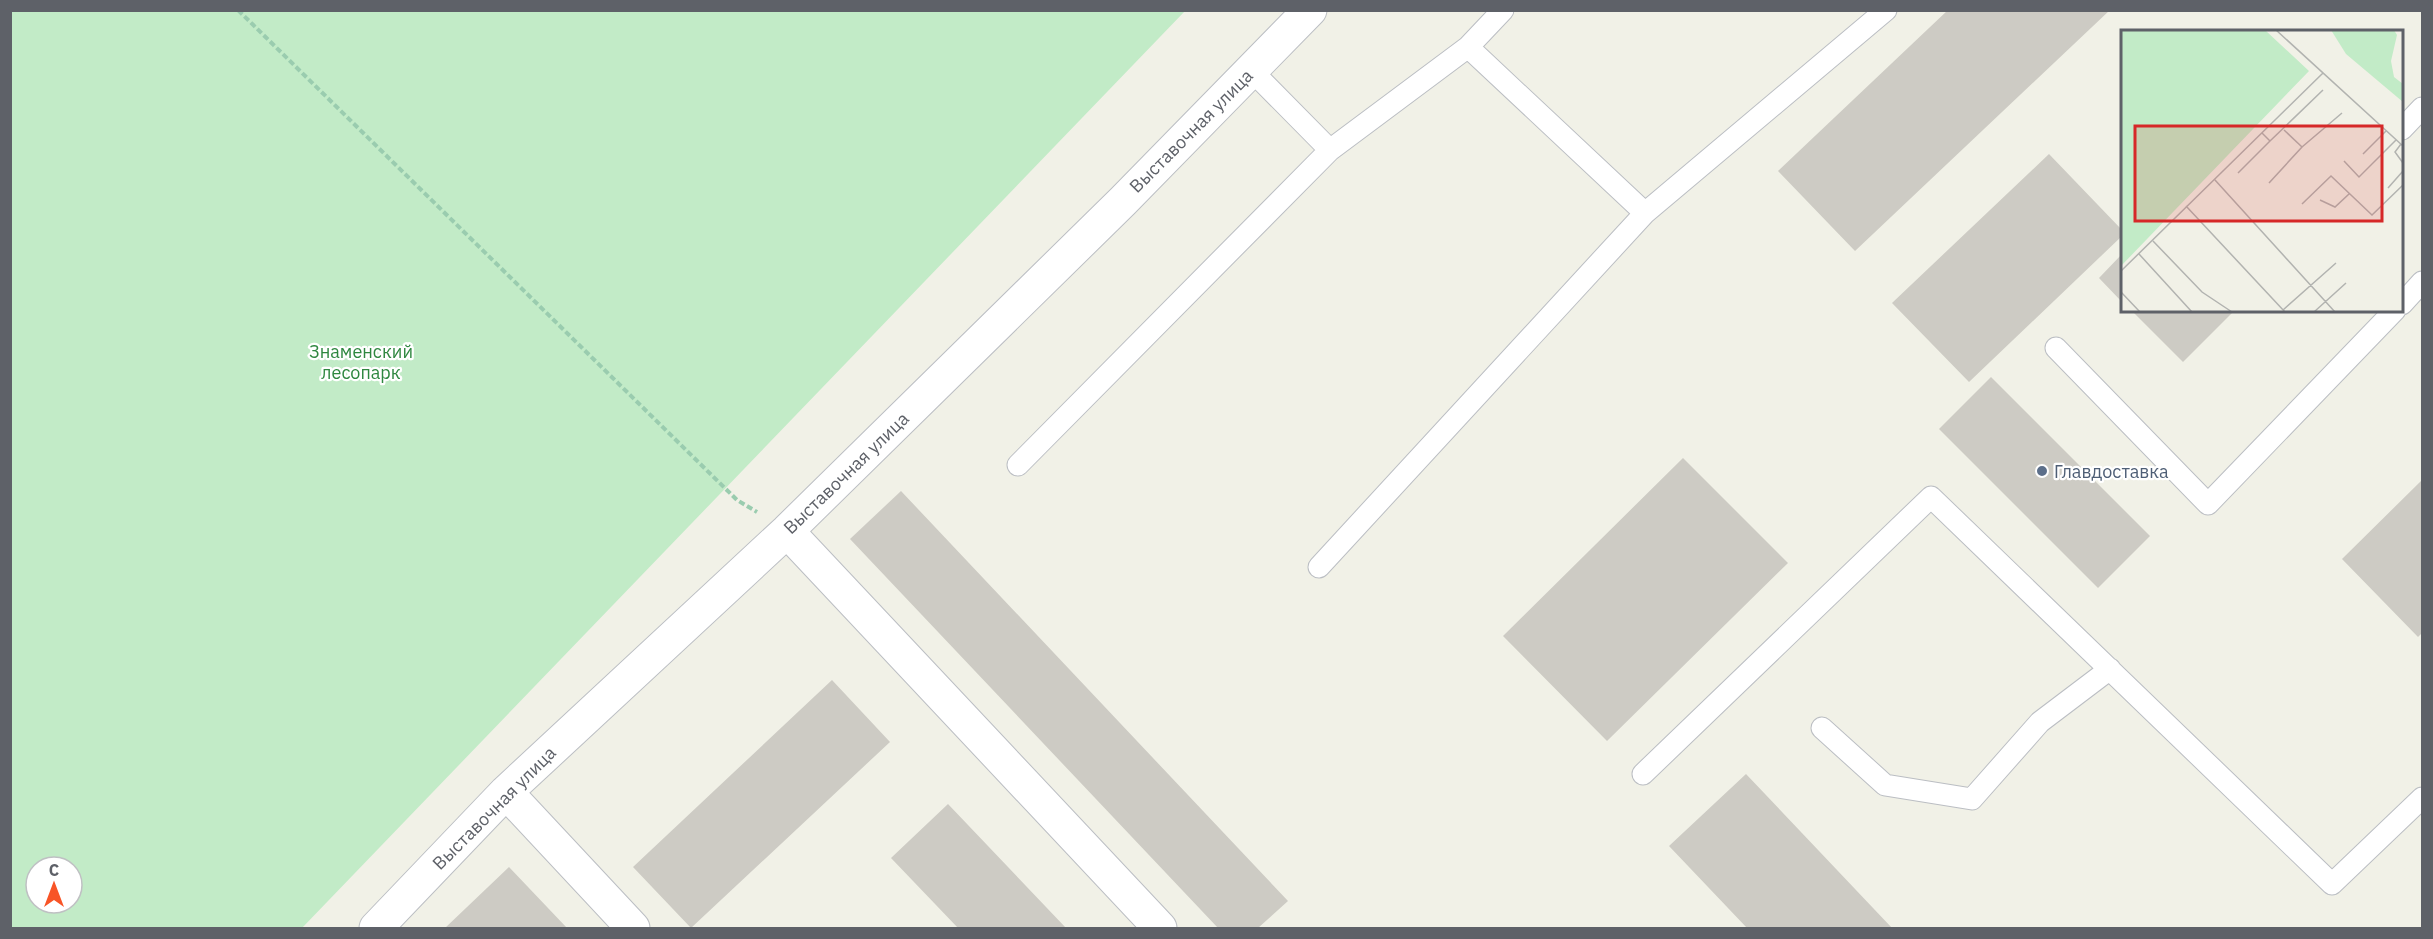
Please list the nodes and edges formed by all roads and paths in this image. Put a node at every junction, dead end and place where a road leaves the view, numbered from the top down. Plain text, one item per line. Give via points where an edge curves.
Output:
1 (238, 10) edge
2 (1310, 10) edge
3 (1503, 10) edge
4 (1886, 10) edge
5 (1468, 47) junction
6 (1251, 70) junction
7 (2422, 108) edge
8 (2403, 128) edge
9 (1330, 150) junction
10 (1645, 213) junction
11 (2422, 282) edge
12 (2403, 303) edge
13 (2393, 312) edge
14 (2056, 348) dead end
15 (1018, 465) dead end
16 (787, 531) junction
17 (1319, 567) dead end
18 (2110, 669) junction
19 (1822, 728) dead end
20 (1643, 774) dead end
21 (506, 792) junction
22 (2422, 798) edge
23 (376, 928) edge
24 (633, 928) edge
25 (1160, 928) edge

1 - 16 path via 737,500
2 - 6 street, Выставочная улица
3 - 5 lane
4 - 10 lane
5 - 9 lane
5 - 10 lane
6 - 9 lane
6 - 16 street, Выставочная улица
7 - 8 lane
9 - 15 lane
10 - 17 lane
11 - 12 lane
13 - 14 lane via 2208,504
16 - 21 street, Выставочная улица
16 - 25 street
18 - 19 lane via 2040,722 1972,799 1885,785
18 - 20 lane via 1931,497
18 - 22 lane via 2332,884
21 - 23 street, Выставочная улица
21 - 24 street

